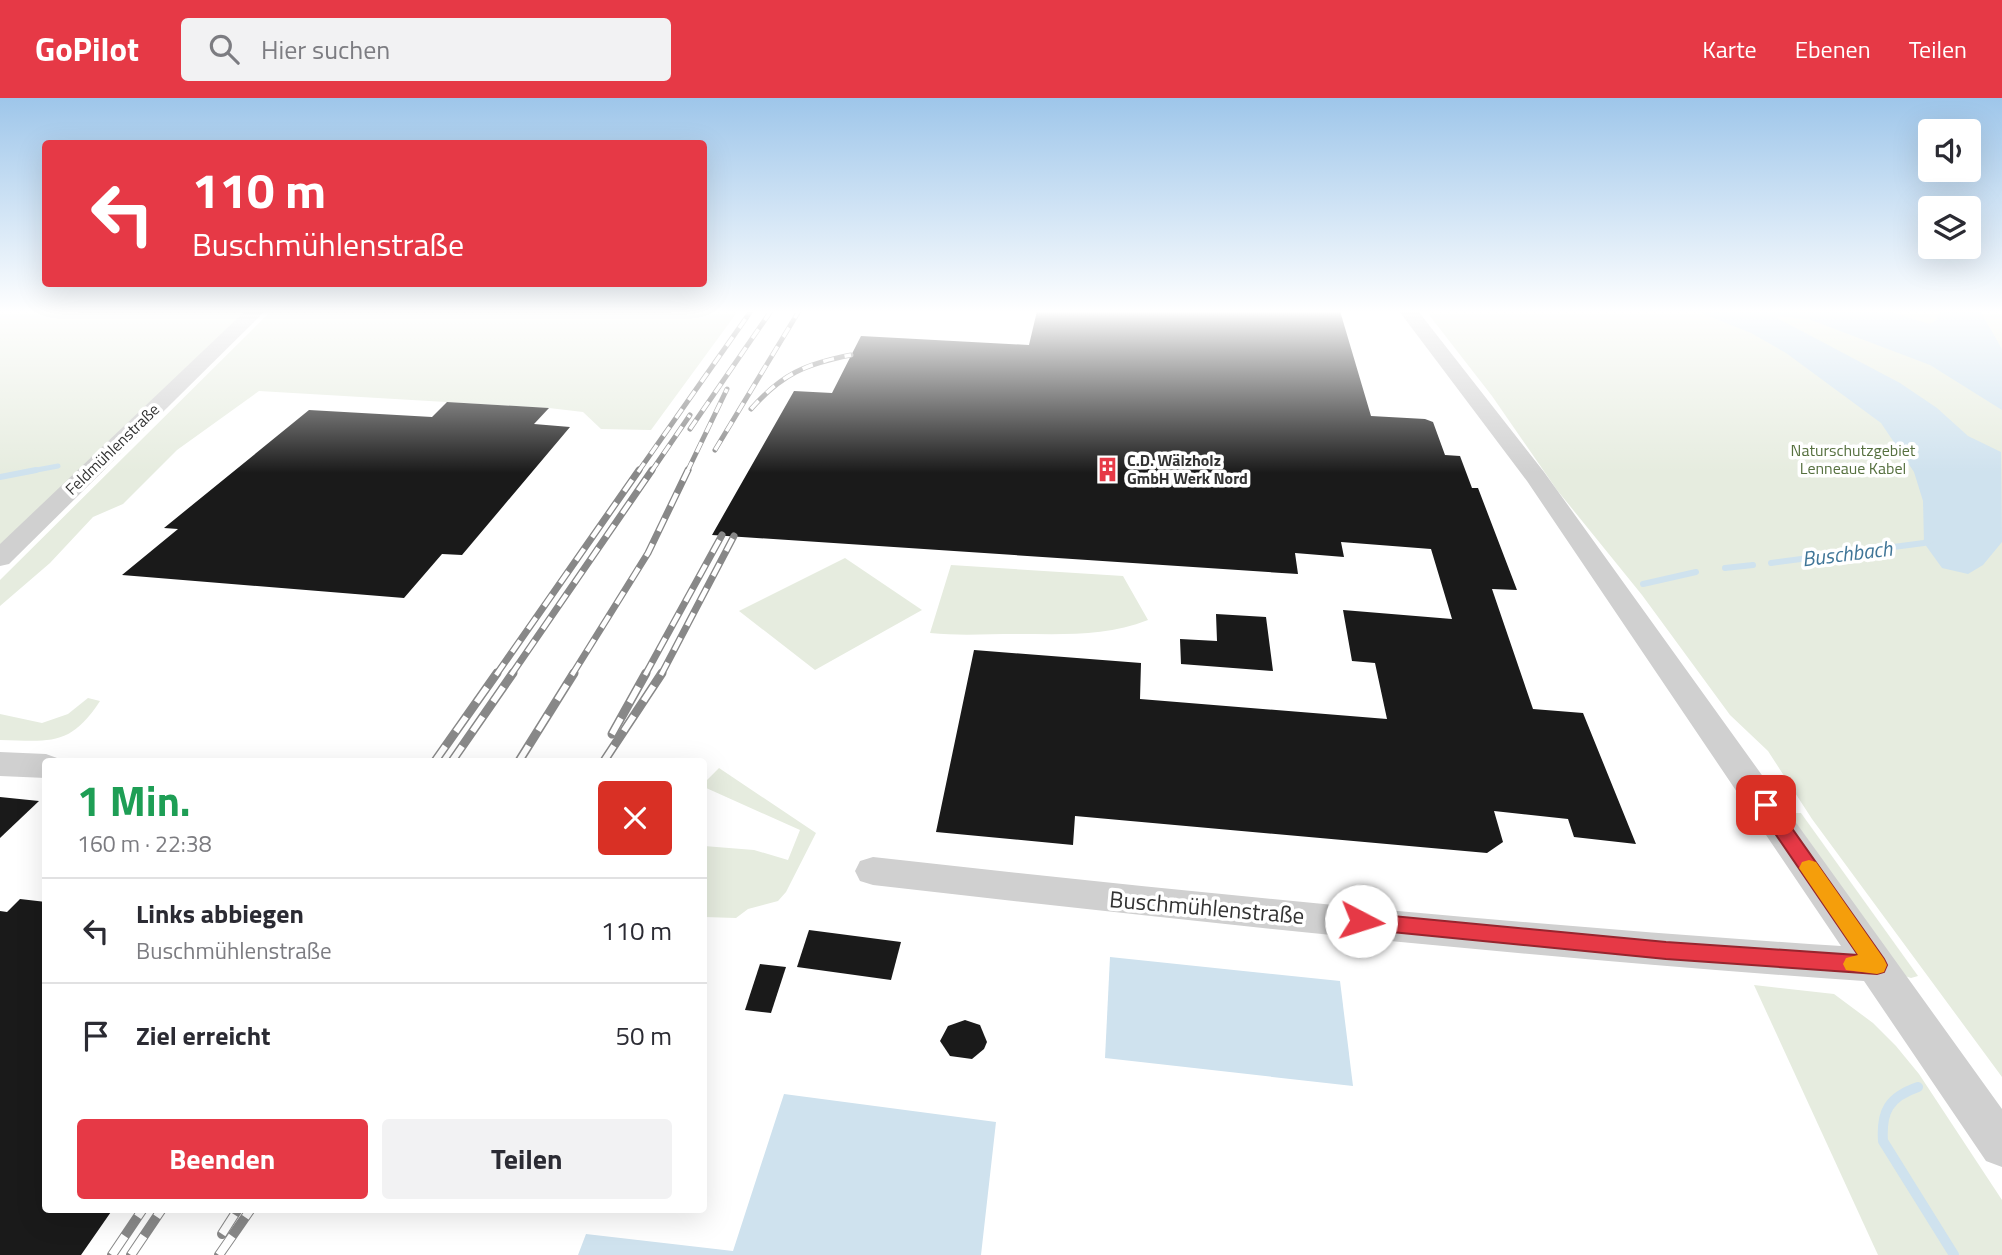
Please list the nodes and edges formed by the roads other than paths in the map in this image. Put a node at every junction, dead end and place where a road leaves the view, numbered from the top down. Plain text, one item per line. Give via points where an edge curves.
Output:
1 (200, 365) edge
2 (1450, 365) edge
3 (0, 558) edge
4 (0, 764) edge
5 (42, 766) edge
6 (873, 871) dead end
7 (1877, 965) junction
8 (2002, 1146) edge

1 - 3 street, Feldmühlenstraße
2 - 7 street via 1536,477
4 - 5 street
6 - 7 street, Buschmühlenstraße via 1666,951
7 - 8 street

